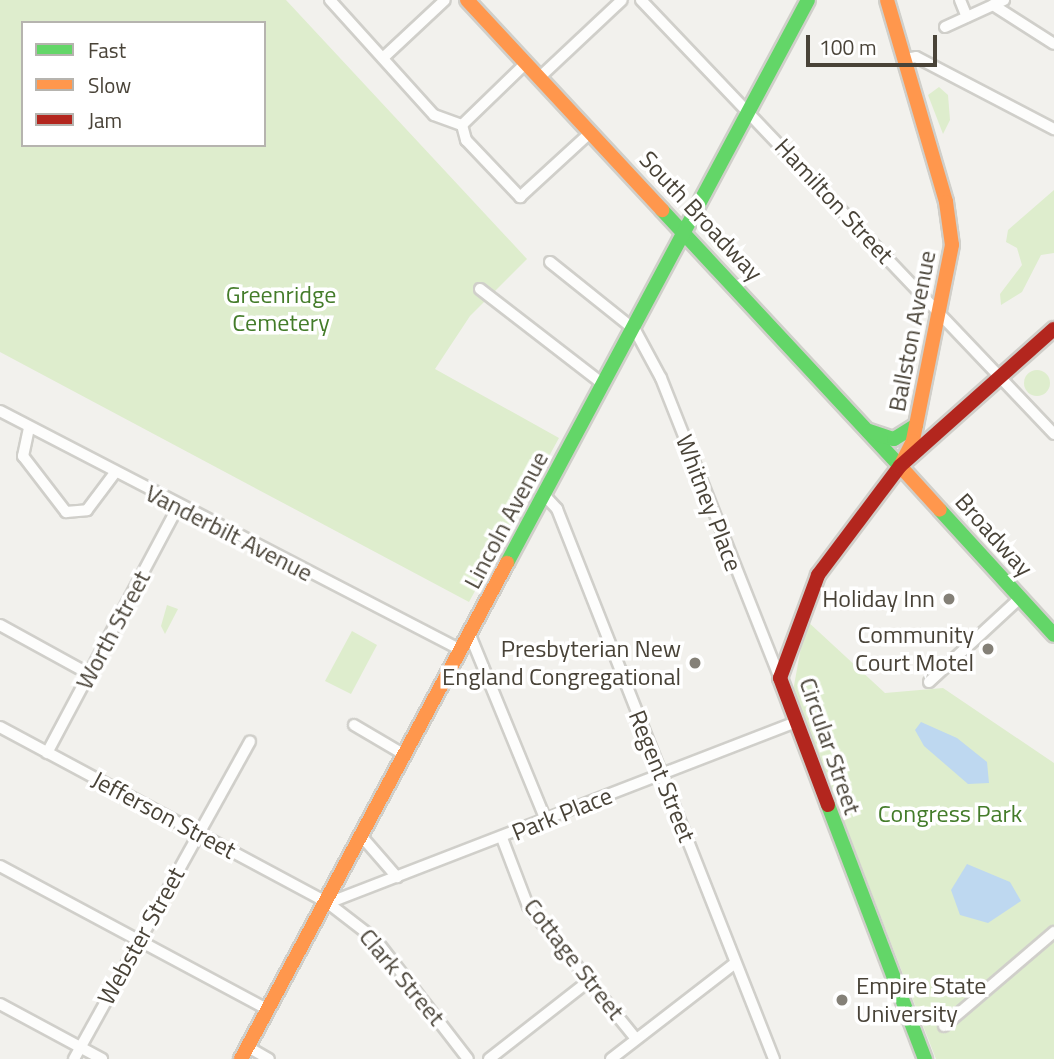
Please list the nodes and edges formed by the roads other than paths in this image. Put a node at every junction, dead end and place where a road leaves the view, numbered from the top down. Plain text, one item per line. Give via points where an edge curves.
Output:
1 (330, 0) edge
2 (445, 0) edge
3 (467, 0) edge
4 (622, 0) edge
5 (640, 0) edge
6 (808, 0) edge
7 (887, 0) edge
8 (960, 0) edge
9 (1004, 0) edge
10 (993, 5) junction
11 (967, 17) junction
12 (945, 27) dead end
13 (1054, 44) edge
14 (384, 57) junction
15 (904, 59) junction
16 (526, 63) junction
17 (540, 77) junction
18 (749, 112) junction
19 (462, 125) junction
20 (1054, 129) edge
21 (591, 132) junction
22 (685, 232) junction
23 (550, 262) dead end
24 (480, 289) dead end
25 (937, 312) junction
26 (1054, 329) edge
27 (635, 330) junction
28 (1000, 379) junction
29 (604, 385) junction
30 (0, 411) edge
31 (916, 425) junction
32 (29, 428) junction
33 (869, 431) junction
34 (1054, 435) edge
35 (900, 466) junction
36 (114, 474) junction
37 (545, 496) junction
38 (178, 507) junction
39 (1020, 598) junction
40 (0, 625) edge
41 (470, 635) junction
42 (1054, 635) edge
43 (461, 650) junction
44 (89, 674) junction
45 (780, 678) junction
46 (929, 682) dead end
47 (796, 722) junction
48 (354, 725) dead end
49 (1, 731) edge
50 (250, 741) dead end
51 (47, 753) junction
52 (405, 755) junction
53 (662, 774) junction
54 (546, 820) junction
55 (199, 834) junction
56 (363, 838) junction
57 (502, 838) junction
58 (0, 866) edge
59 (397, 877) junction
60 (328, 903) junction
61 (1054, 932) edge
62 (138, 941) junction
63 (735, 963) junction
64 (589, 981) junction
65 (0, 1004) edge
66 (268, 1010) junction
67 (944, 1026) dead end
68 (636, 1038) junction
69 (81, 1047) junction
70 (244, 1053) edge
71 (921, 1057) edge
72 (74, 1059) edge
73 (102, 1059) edge
74 (269, 1059) edge
75 (468, 1059) edge
76 (489, 1059) edge
77 (611, 1059) edge
78 (774, 1059) edge

1 - 14 street
2 - 14 street
3 - 16 main road, South Broadway
4 - 17 street
5 - 18 street, Hamilton Street
6 - 18 main road, Lincoln Avenue
7 - 15 main road, Ballston Avenue
8 - 11 street
9 - 10 street
10 - 11 street
10 - 13 street
11 - 12 street
14 - 19 street via 434,115
15 - 20 street via 916,57
15 - 25 main road, Ballston Avenue via 951,226
16 - 17 main road, South Broadway
16 - 19 street
17 - 21 main road, South Broadway
18 - 22 main road, Lincoln Avenue
18 - 25 street, Hamilton Street
19 - 21 street via 466,139 520,197
21 - 22 main road, South Broadway
22 - 27 main road, Lincoln Avenue
22 - 33 main road, South Broadway
23 - 27 street
24 - 29 street
25 - 28 street, Hamilton Street
25 - 31 main road, Ballston Avenue
26 - 28 main road
27 - 29 main road, Lincoln Avenue
27 - 45 street, Whitney Place via 661,378
28 - 34 street, Hamilton Street
28 - 35 main road
29 - 37 main road, Lincoln Avenue
30 - 32 street, Vanderbilt Avenue
31 - 33 main road via 894,439
31 - 35 main road, Ballston Avenue
32 - 36 street, Vanderbilt Avenue
32 - 36 street via 23,456 66,512 87,510
33 - 35 main road, South Broadway
35 - 39 main road, Broadway
35 - 45 main road, Circular Street via 818,575
36 - 38 street, Vanderbilt Avenue
37 - 41 main road, Lincoln Avenue
37 - 53 street, Regent Street via 557,509
38 - 43 street, Vanderbilt Avenue
38 - 44 street, Worth Street
39 - 42 main road, Broadway
39 - 46 street
40 - 44 street
41 - 43 main road, Lincoln Avenue
41 - 54 street
43 - 52 main road, Lincoln Avenue
44 - 51 street, Worth Street
45 - 47 main road, Circular Street
47 - 53 street, Park Place
47 - 71 main road, Circular Street
48 - 52 street
49 - 51 street, Jefferson Street
50 - 55 street, Webster Street
51 - 55 street, Jefferson Street
52 - 56 main road, Lincoln Avenue
53 - 54 street, Park Place
53 - 63 street, Regent Street
54 - 57 street, Park Place
55 - 60 street, Jefferson Street
55 - 62 street, Webster Street
56 - 59 street
56 - 60 main road, Lincoln Avenue
57 - 59 street, Park Place
57 - 64 street, Cottage Street via 528,906
58 - 62 street
59 - 60 street, Park Place
60 - 66 main road, Lincoln Avenue
60 - 75 street, Clark Street via 376,940
61 - 67 street
62 - 66 street
62 - 69 street, Webster Street
63 - 68 street
63 - 78 street, Regent Street
64 - 68 street, Cottage Street
64 - 76 street
65 - 69 street
66 - 70 main road, Lincoln Avenue
68 - 77 street
69 - 72 street, Webster Street
69 - 73 street
70 - 74 street

